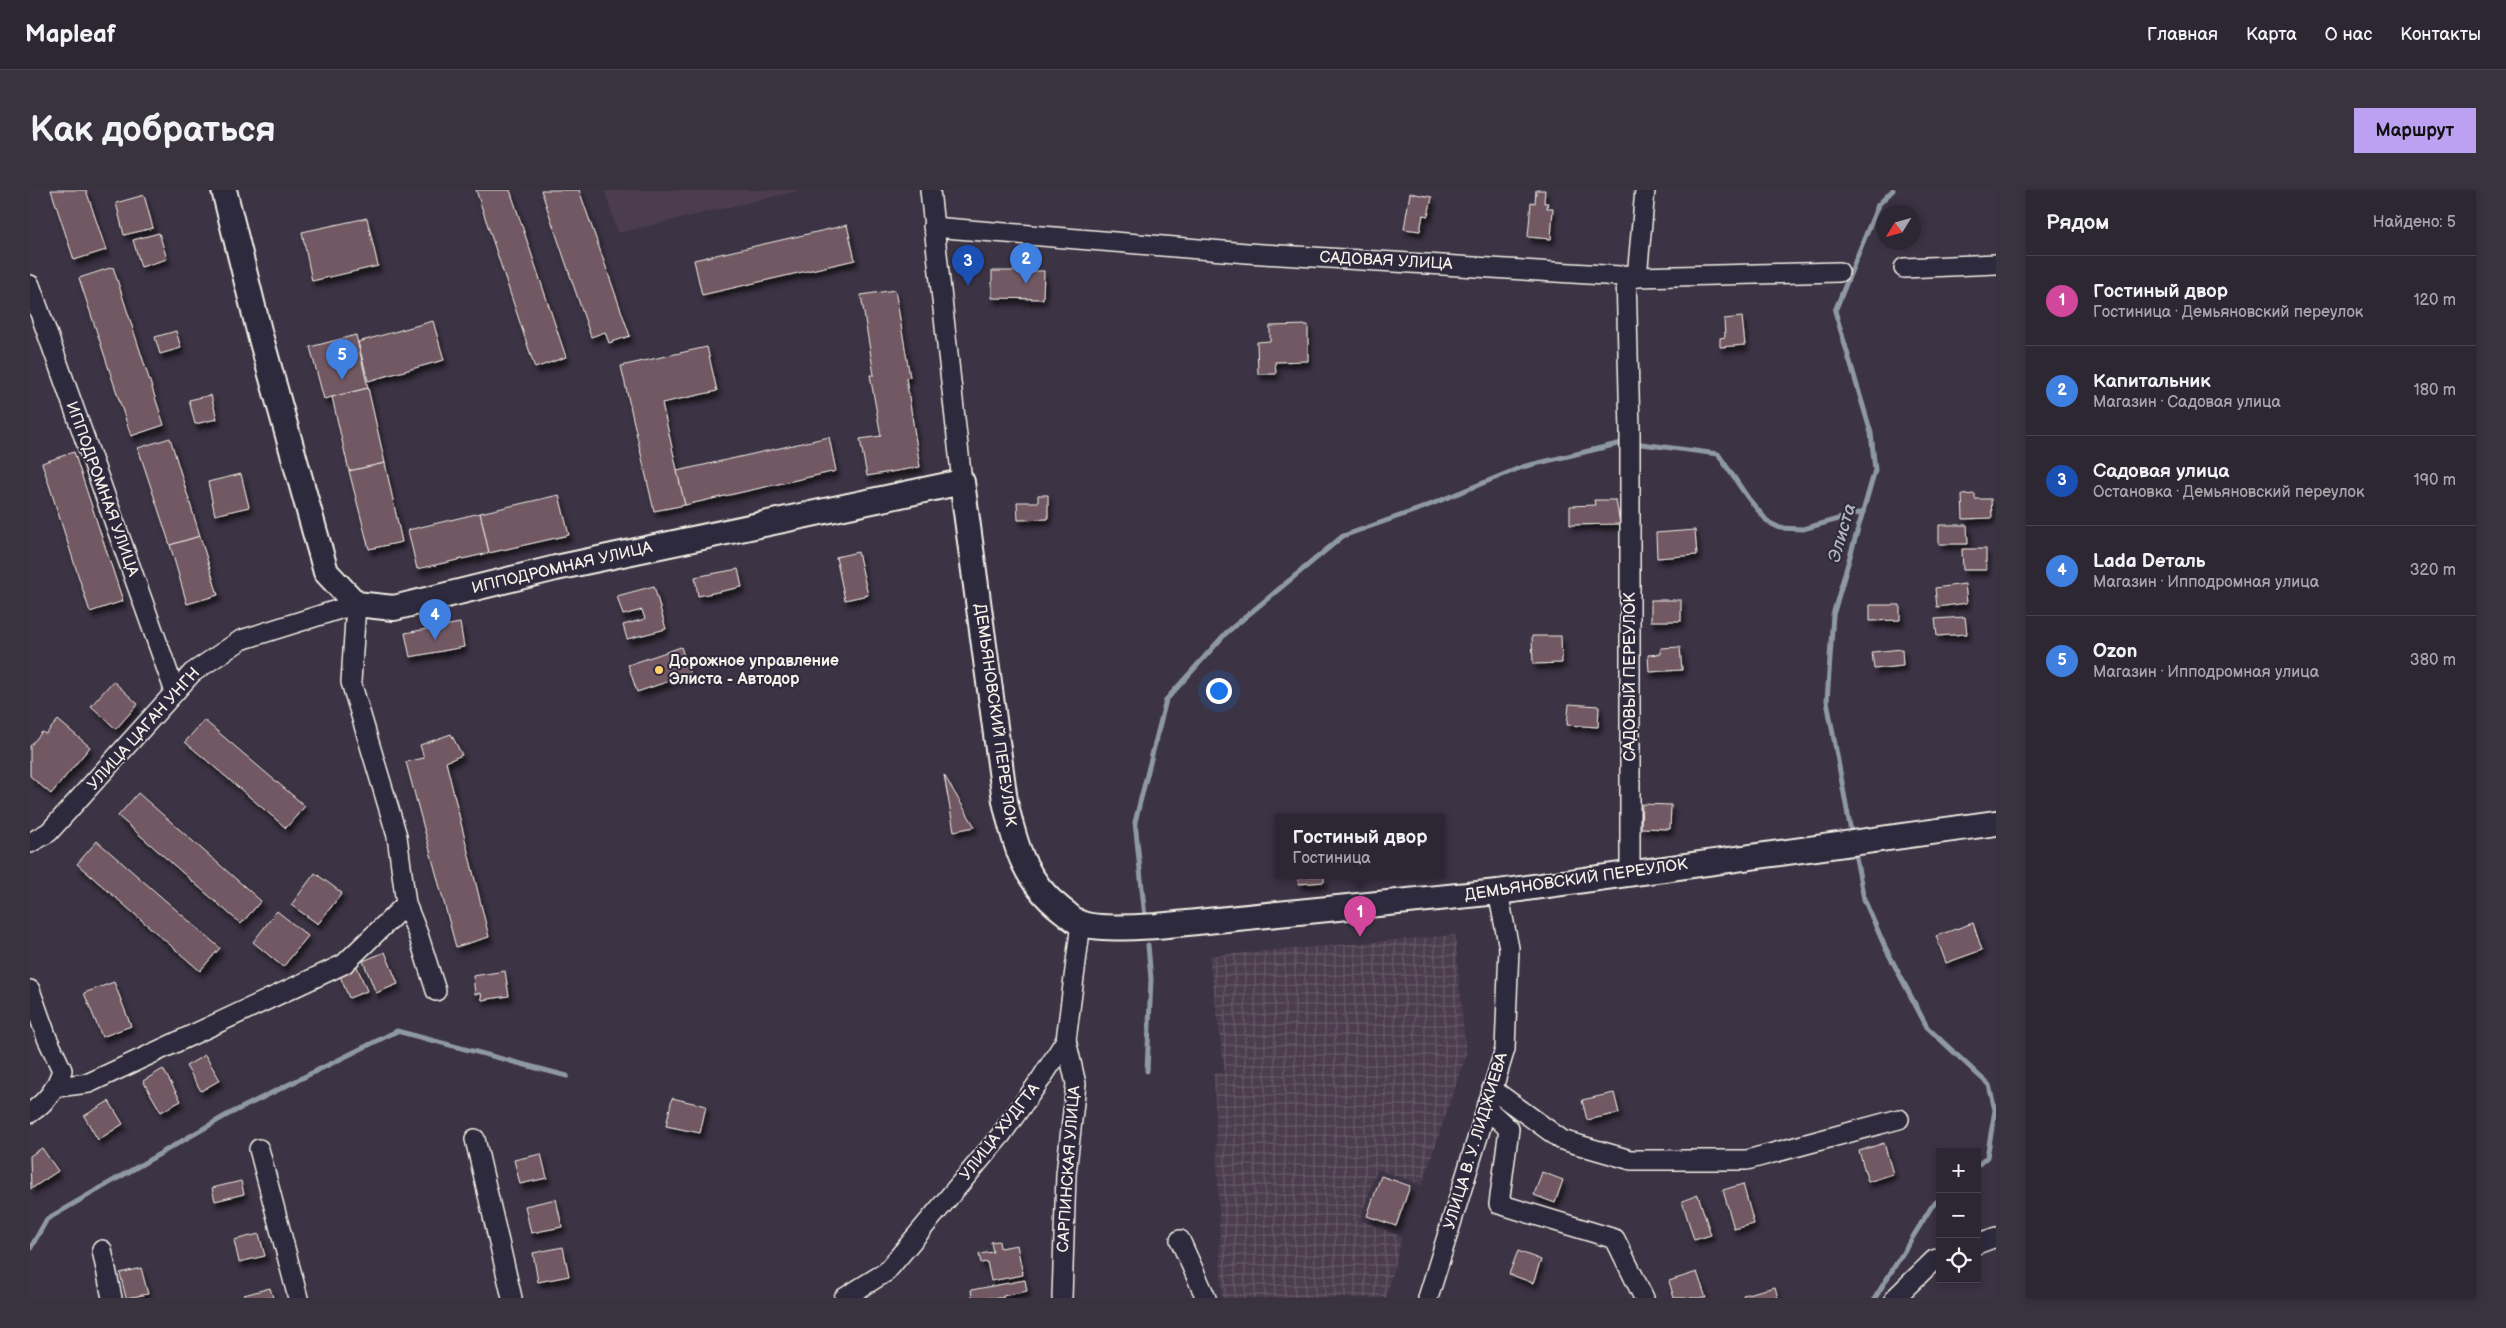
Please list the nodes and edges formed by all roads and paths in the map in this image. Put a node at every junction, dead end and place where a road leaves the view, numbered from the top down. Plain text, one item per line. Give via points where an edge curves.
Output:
1 (224, 190) edge
2 (930, 190) edge
3 (1645, 190) edge
4 (933, 228) junction
5 (1996, 264) edge
6 (1904, 268) dead end
7 (1839, 272) dead end
8 (1632, 276) junction
9 (30, 285) edge
10 (962, 482) junction
11 (356, 604) junction
12 (175, 692) junction
13 (1996, 822) edge
14 (30, 843) edge
15 (1630, 874) junction
16 (1498, 892) junction
17 (406, 904) junction
18 (1081, 924) junction
19 (30, 990) edge
20 (436, 991) dead end
21 (1066, 1040) junction
22 (57, 1087) junction
23 (1492, 1089) junction
24 (1486, 1108) junction
25 (30, 1113) edge
26 (1899, 1119) dead end
27 (475, 1139) dead end
28 (259, 1148) dead end
29 (1996, 1237) edge
30 (1180, 1240) dead end
31 (1981, 1243) edge
32 (102, 1250) dead end
33 (1936, 1259) edge
34 (112, 1298) edge
35 (298, 1298) edge
36 (512, 1298) edge
37 (844, 1298) edge
38 (1062, 1298) edge
39 (1206, 1298) edge
40 (1428, 1298) edge
41 (1644, 1298) edge
42 (1895, 1298) edge

1 - 11 main road via 260,335 326,572
2 - 4 street, ДЕМЬЯНОВСКИЙ ПЕРЕУЛОК
3 - 8 street
4 - 8 street, САДОВАЯ УЛИЦА via 1247,253
4 - 10 street, ДЕМЬЯНОВСКИЙ ПЕРЕУЛОК
5 - 6 street
7 - 8 street, САДОВАЯ УЛИЦА
8 - 15 street, САДОВЫЙ ПЕРЕУЛОК
9 - 12 street, ИППОДРОМНАЯ УЛИЦА
10 - 11 main road, ИППОДРОМНАЯ УЛИЦА via 556,568 394,608
10 - 18 main road, ДЕМЬЯНОВСКИЙ ПЕРЕУЛОК via 1005,801 1013,839 1027,871 1044,896
11 - 12 street, УЛИЦА ЦАГАН УНГН via 241,640 192,673
11 - 17 street via 352,682 397,836
12 - 14 street, УЛИЦА ЦАГАН УНГН via 63,818 49,832
13 - 15 main road, ДЕМЬЯНОВСКИЙ ПЕРЕУЛОК
15 - 16 main road, ДЕМЬЯНОВСКИЙ ПЕРЕУЛОК
16 - 18 main road, ДЕМЬЯНОВСКИЙ ПЕРЕУЛОК via 1157,926
16 - 23 street, УЛИЦА В. У. ЛИДЖИЕВА via 1509,948 1505,1049
17 - 20 street
17 - 22 street via 344,964 89,1083
18 - 21 street, УЛИЦА ХУДГТА
19 - 22 street via 62,1070
21 - 37 street, УЛИЦА ХУДГТА via 1001,1135 886,1272
21 - 38 street, САРПИНСКАЯ УЛИЦА via 1076,1084 1066,1174
22 - 25 street
23 - 24 street, УЛИЦА В. У. ЛИДЖИЕВА
23 - 26 street via 1562,1140 1631,1160 1747,1160
24 - 40 street, УЛИЦА В. У. ЛИДЖИЕВА
24 - 41 street via 1509,1129 1499,1204 1615,1240
27 - 36 street
28 - 35 street
29 - 31 street
30 - 39 street
32 - 34 street
33 - 42 street

